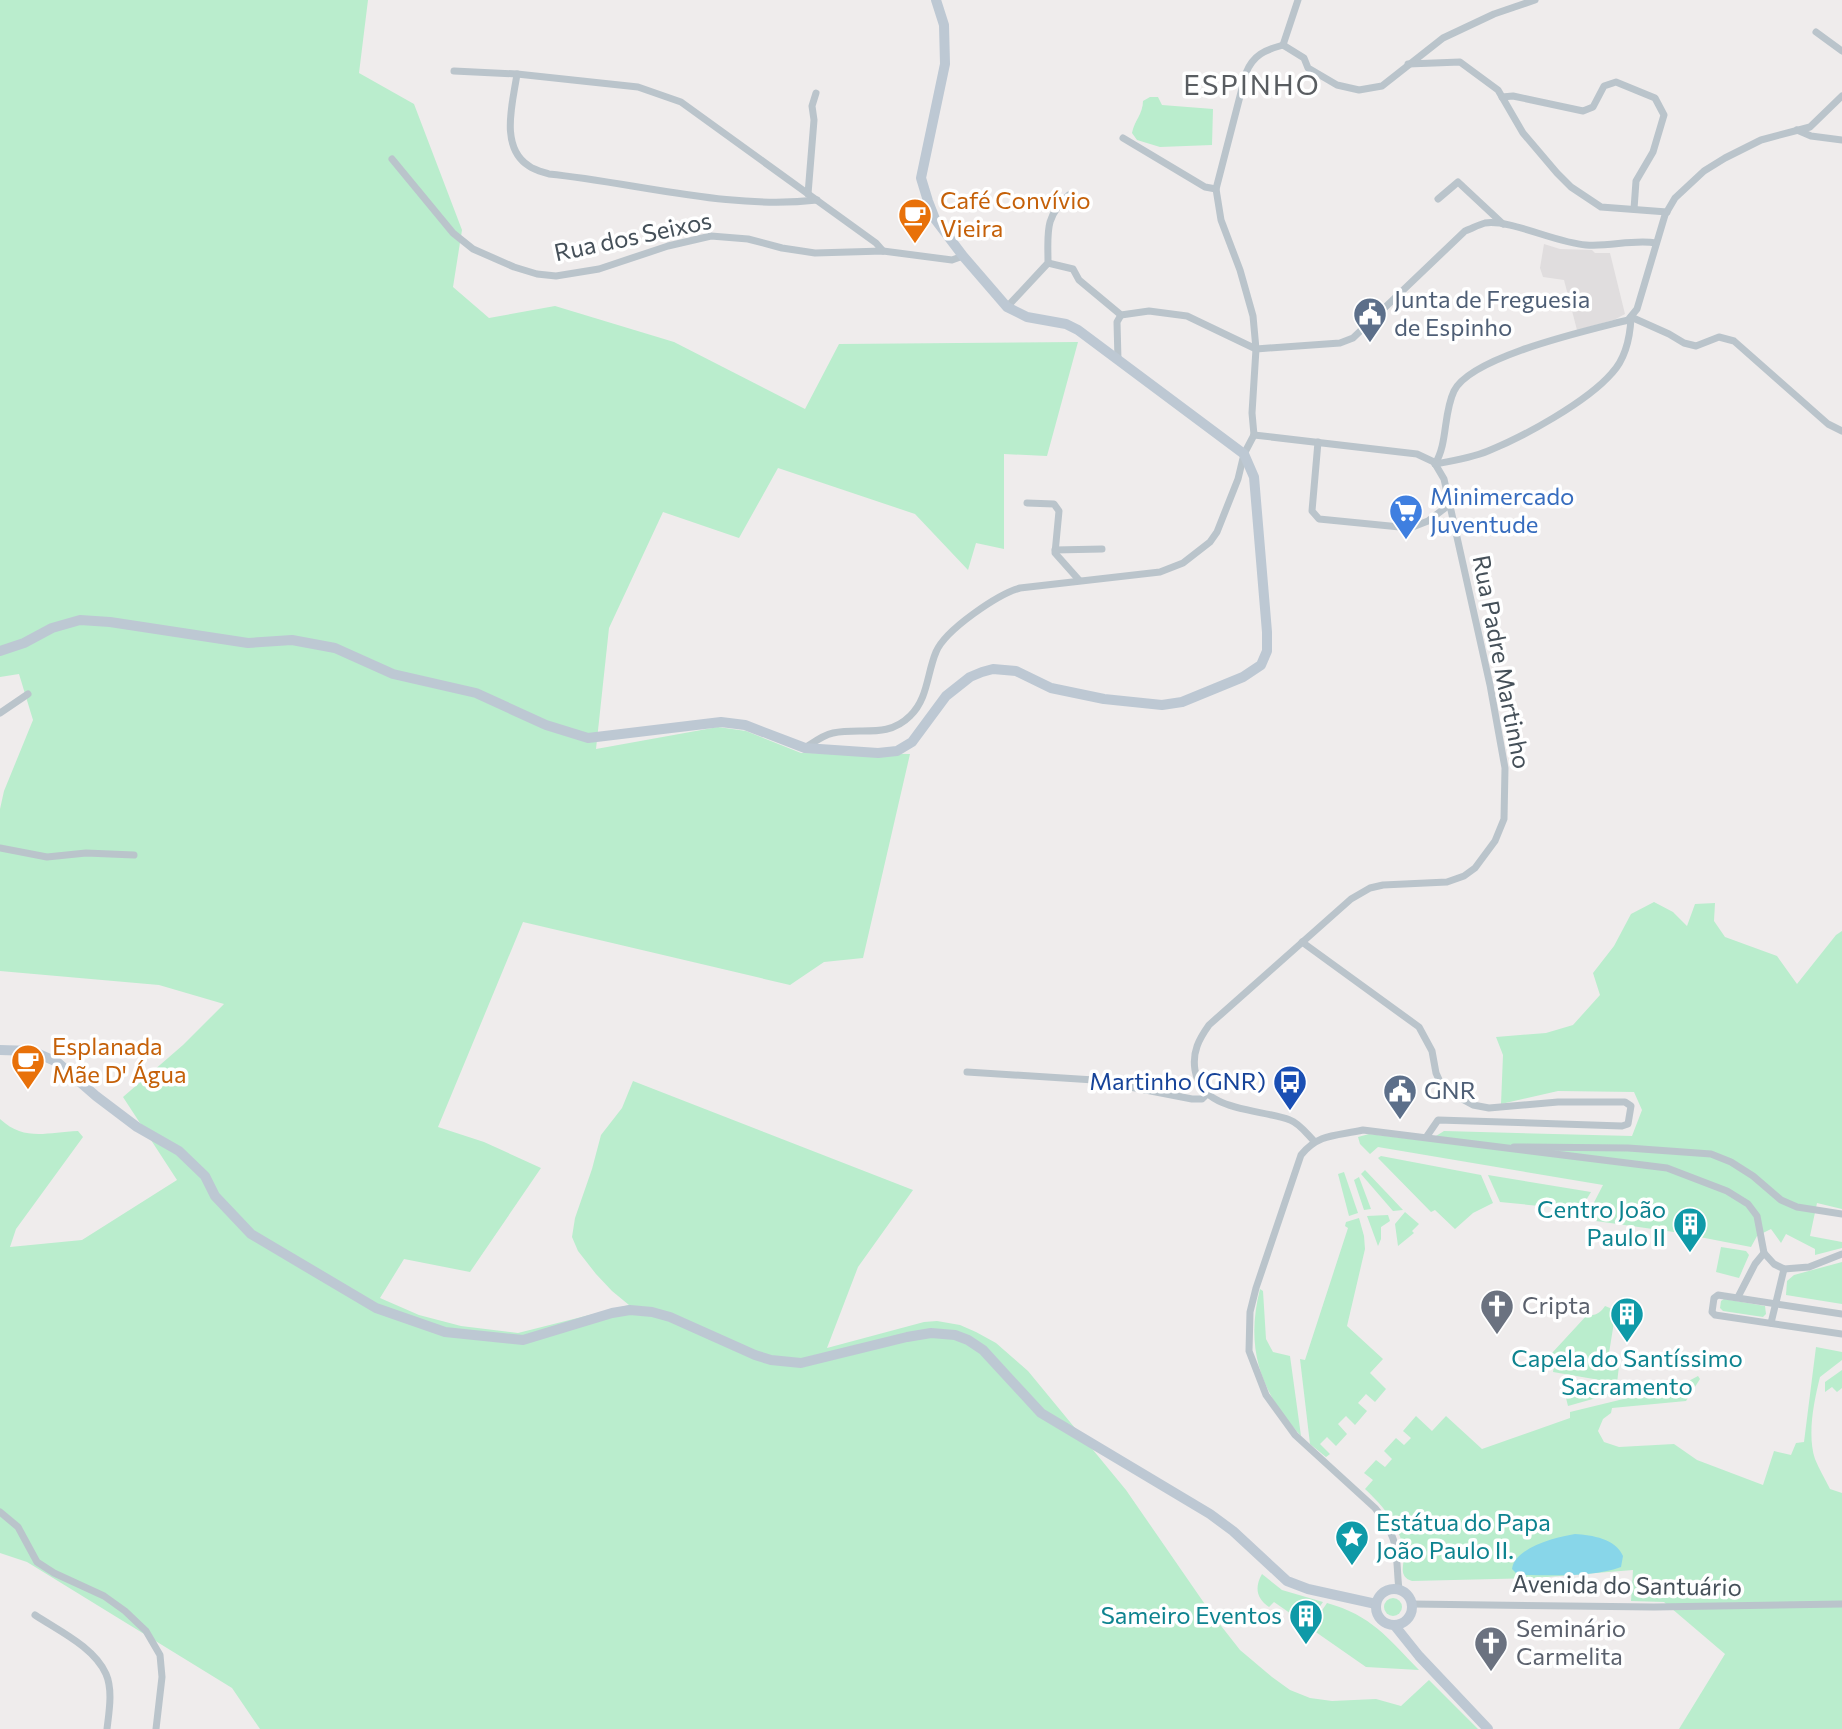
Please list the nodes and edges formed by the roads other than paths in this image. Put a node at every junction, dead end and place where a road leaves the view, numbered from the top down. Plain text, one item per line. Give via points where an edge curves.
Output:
1 (936, 0) edge
2 (1298, 0) edge
3 (1535, 0) edge
4 (1816, 32) dead end
5 (1283, 45) junction
6 (1842, 51) edge
7 (1408, 64) junction
8 (454, 71) dead end
9 (517, 74) junction
10 (816, 93) dead end
11 (1842, 96) edge
12 (1503, 97) junction
13 (1797, 130) junction
14 (1122, 138) dead end
15 (1842, 139) edge
16 (392, 159) dead end
17 (1216, 190) junction
18 (808, 194) junction
19 (1069, 195) dead end
20 (817, 200) junction
21 (1438, 200) dead end
22 (1634, 209) junction
23 (1667, 212) junction
24 (1503, 224) junction
25 (1656, 243) junction
26 (883, 251) junction
27 (963, 256) junction
28 (1048, 263) junction
29 (1007, 307) junction
30 (1121, 315) junction
31 (1631, 317) junction
32 (1256, 349) junction
33 (1118, 360) junction
34 (1842, 431) edge
35 (1254, 435) junction
36 (1318, 442) junction
37 (1244, 454) junction
38 (1435, 464) junction
39 (1027, 503) dead end
40 (1450, 505) junction
41 (1102, 549) dead end
42 (1055, 550) junction
43 (1079, 580) junction
44 (0, 651) edge
45 (28, 694) dead end
46 (0, 713) edge
47 (805, 748) junction
48 (0, 848) edge
49 (134, 855) dead end
50 (1302, 942) junction
51 (0, 1050) edge
52 (967, 1072) dead end
53 (1208, 1093) junction
54 (1427, 1136) junction
55 (1314, 1141) junction
56 (1500, 1149) junction
57 (1842, 1214) edge
58 (1764, 1253) junction
59 (1842, 1254) edge
60 (1784, 1269) junction
61 (1738, 1297) junction
62 (1776, 1303) junction
63 (1842, 1314) edge
64 (1771, 1322) junction
65 (1842, 1334) edge
66 (0, 1512) edge
67 (1399, 1590) junction
68 (1376, 1604) junction
69 (1412, 1604) junction
70 (1842, 1604) edge
71 (35, 1615) dead end
72 (1395, 1626) junction
73 (107, 1729) edge
74 (156, 1729) edge
75 (1488, 1729) edge

1 - 27 main road via 944,25 945,64 921,178 935,219
2 - 5 street
3 - 7 street via 1443,37
4 - 6 street
5 - 7 street via 1304,58 1317,74 1359,90 1382,86
5 - 17 street via 1251,60
7 - 12 street via 1460,62
8 - 9 street
9 - 18 street via 638,87 681,102
9 - 20 street via 510,131 517,154 529,166 549,174 699,197 792,203
10 - 18 street via 811,106
11 - 13 street via 1810,127
12 - 22 street via 1523,132 1571,187 1601,207
12 - 22 street via 1583,111 1593,107 1604,86 1616,82 1655,98 1664,115 1653,152 1636,181
13 - 15 street
13 - 23 street via 1761,140 1714,164 1675,198
14 - 17 street
16 - 26 street, Rua dos Seixos via 453,233 473,249 537,274 556,276 599,269 711,236 815,253
17 - 32 street via 1221,220 1253,316
18 - 20 street
19 - 28 street via 1056,206 1048,222
20 - 26 street
21 - 24 street via 1458,181
22 - 23 street
23 - 25 street
24 - 25 street via 1586,245
24 - 32 street via 1485,223 1465,232 1353,338 1340,343
25 - 31 street
26 - 27 street, Rua dos Seixos via 952,260
27 - 29 main road
28 - 29 street
28 - 30 street via 1073,269 1079,280
29 - 33 main road via 1027,317 1066,324
30 - 32 street via 1149,311 1187,316
30 - 33 street via 1117,322
31 - 34 street via 1696,346 1719,337 1734,341 1828,424
31 - 38 street via 1626,349 1613,372 1590,393 1507,443
31 - 38 street via 1479,367 1454,390 1441,455
32 - 35 street
33 - 37 main road
35 - 36 street
35 - 37 street
36 - 38 street via 1417,454
36 - 40 street via 1312,511 1319,519 1410,528
37 - 43 street via 1217,532 1183,563 1160,572
37 - 47 main road via 1254,477 1267,632 1261,665 1182,702 1162,705 1075,694 1016,671 993,669 970,677 946,696 921,732 897,751
38 - 40 street, Rua Padre Martinho
39 - 42 street via 1054,504 1059,511
40 - 50 street, Rua Padre Martinho via 1505,768 1504,819 1495,841 1464,876 1447,882 1370,888
41 - 42 street
42 - 43 street
43 - 47 street via 1020,588 993,599 940,643 912,715 889,730 831,733
44 - 47 main road via 80,620 248,643 292,640 335,649 394,674 476,693 546,725 588,738 721,722 745,725
45 - 46 street
48 - 49 street via 47,857
50 - 53 street, Rua Padre Martinho via 1201,1037 1194,1066
50 - 54 street via 1419,1027 1441,1083 1462,1099 1489,1108 1625,1102 1632,1111 1628,1124 1622,1126 1438,1120
51 - 68 main road via 32,1051 57,1062 136,1127 179,1151 251,1234 376,1308 445,1332 523,1340 612,1313 652,1312 755,1356 801,1363 907,1337 955,1335 983,1350 1041,1413 1210,1514 1287,1581
52 - 53 street via 1094,1080 1192,1099 1202,1099
53 - 55 street via 1228,1105 1292,1121
54 - 55 street via 1363,1130
54 - 56 street
55 - 67 street via 1301,1155 1256,1288 1249,1351 1266,1395 1295,1435 1387,1522 1396,1544
56 - 57 street via 1616,1148 1711,1154 1753,1176 1781,1200
56 - 58 street via 1667,1168 1727,1191 1757,1216
58 - 60 street via 1773,1265
58 - 61 street
59 - 60 street via 1809,1267
60 - 62 street
61 - 62 street
61 - 64 street via 1718,1295 1712,1312
62 - 63 street
62 - 64 street
64 - 65 street
66 - 74 street via 18,1527 37,1563 104,1596 146,1631 160,1655
67 - 68 main road via 1384,1592
67 - 69 main road
68 - 72 main road via 1382,1621
69 - 70 street, Avenida do Santuário
69 - 72 main road via 1408,1619
71 - 73 street via 96,1658 107,1676
72 - 75 main road

